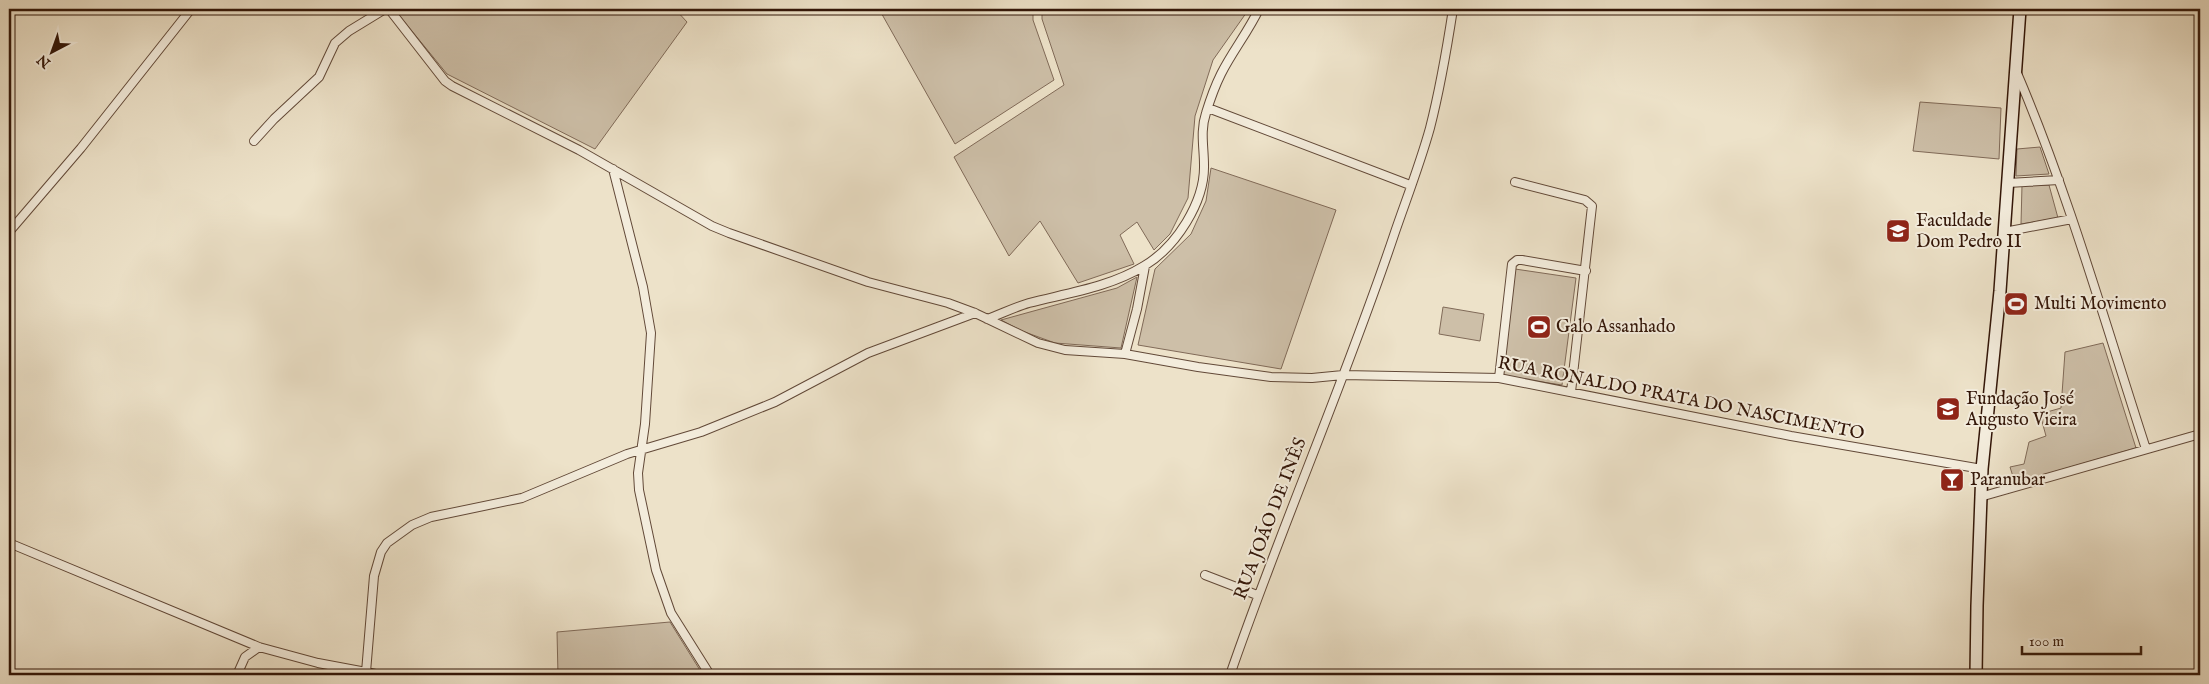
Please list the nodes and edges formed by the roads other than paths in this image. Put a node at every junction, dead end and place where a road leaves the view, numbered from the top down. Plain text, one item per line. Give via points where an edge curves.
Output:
1 (191, 9) edge
2 (387, 9) edge
3 (1259, 9) edge
4 (1453, 9) edge
5 (2020, 9) edge
6 (2016, 71) junction
7 (1208, 108) junction
8 (254, 141) dead end
9 (613, 169) junction
10 (2060, 180) junction
11 (1515, 182) dead end
12 (2008, 183) junction
13 (1410, 185) junction
14 (2072, 219) junction
15 (9, 232) edge
16 (2004, 232) junction
17 (1145, 266) junction
18 (1586, 271) junction
19 (975, 313) junction
20 (987, 319) junction
21 (1125, 354) junction
22 (1343, 375) junction
23 (1499, 378) junction
24 (1571, 392) junction
25 (2200, 434) edge
26 (2146, 449) junction
27 (642, 450) junction
28 (1982, 469) junction
29 (1980, 497) junction
30 (9, 543) edge
31 (1205, 575) dead end
32 (1257, 596) junction
33 (259, 647) junction
34 (366, 672) junction
35 (237, 675) edge
36 (380, 675) edge
37 (710, 675) edge
38 (1230, 675) edge
39 (1976, 675) edge

1 - 15 street via 81,148
2 - 8 street via 335,44 319,77
2 - 9 street, RUA RONALDO PRATA DO NASCIMENTO via 452,86
3 - 7 street via 1221,74
4 - 13 street, RUA JOÃO DE INÊS via 1430,127
5 - 6 main road
6 - 10 street
6 - 12 main road
7 - 13 street
7 - 17 street via 1203,128 1204,166 1197,198 1177,235
9 - 19 street, RUA RONALDO PRATA DO NASCIMENTO via 729,233 868,282
9 - 27 street via 643,287 651,333
10 - 12 street
10 - 14 street
11 - 18 street via 1585,200 1592,206
12 - 16 main road
13 - 22 street, RUA JOÃO DE INÊS
14 - 16 street
14 - 26 street
16 - 28 main road
17 - 20 street via 1104,284 1027,304
17 - 21 street
18 - 23 street via 1522,260 1512,264
18 - 24 street
19 - 20 street, RUA RONALDO PRATA DO NASCIMENTO
19 - 27 street via 868,353 757,411
20 - 21 street, RUA RONALDO PRATA DO NASCIMENTO via 1038,343 1065,350
21 - 22 street, RUA RONALDO PRATA DO NASCIMENTO via 1271,377
22 - 23 street, RUA RONALDO PRATA DO NASCIMENTO
22 - 32 street, RUA JOÃO DE INÊS
23 - 24 street, RUA RONALDO PRATA DO NASCIMENTO
24 - 28 street, RUA RONALDO PRATA DO NASCIMENTO via 1791,436
25 - 26 street
26 - 29 street
27 - 34 street via 522,498 431,517 397,534 381,552 376,568
27 - 37 street via 638,481 656,570 675,621
28 - 29 main road
29 - 39 main road
30 - 33 street
31 - 32 street
32 - 38 street, RUA JOÃO DE INÊS
33 - 34 street
33 - 35 street via 245,657
34 - 36 street

